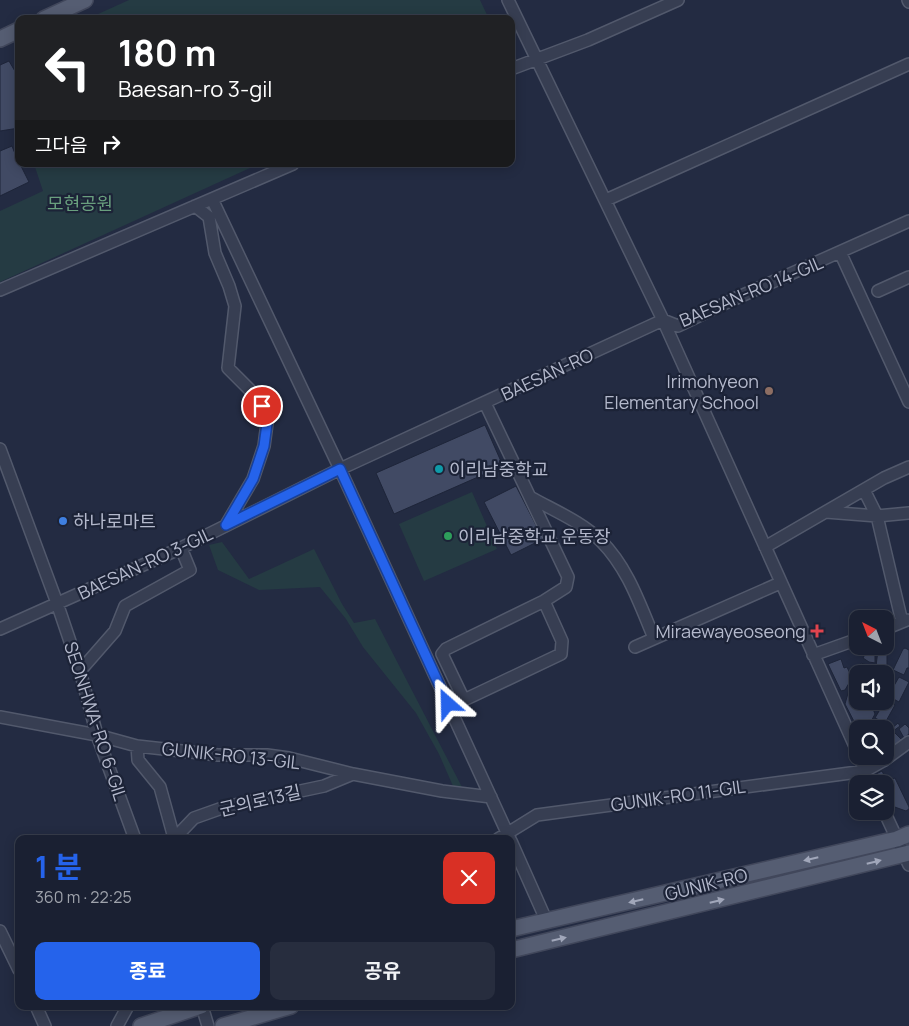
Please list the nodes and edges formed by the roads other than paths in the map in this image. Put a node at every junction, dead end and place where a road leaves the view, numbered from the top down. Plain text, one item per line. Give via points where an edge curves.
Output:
1 (83, 0) edge
2 (508, 0) edge
3 (678, 0) edge
4 (52, 15) edge
5 (15, 32) edge
6 (0, 39) edge
7 (536, 58) junction
8 (909, 64) edge
9 (515, 67) edge
10 (286, 167) edge
11 (212, 199) junction
12 (606, 200) junction
13 (195, 206) junction
14 (909, 222) edge
15 (840, 252) junction
16 (909, 277) edge
17 (0, 290) edge
18 (878, 291) dead end
19 (664, 320) junction
20 (909, 402) edge
21 (486, 403) junction
22 (0, 449) edge
23 (909, 468) edge
24 (340, 469) junction
25 (864, 490) junction
26 (530, 497) junction
27 (826, 512) junction
28 (909, 513) edge
29 (877, 516) junction
30 (226, 525) junction
31 (765, 547) junction
32 (181, 548) junction
33 (780, 583) junction
34 (544, 601) junction
35 (57, 604) junction
36 (905, 615) edge
37 (894, 623) edge
38 (0, 628) edge
39 (654, 638) junction
40 (849, 642) edge
41 (635, 647) dead end
42 (813, 655) junction
43 (80, 671) junction
44 (464, 700) junction
45 (448, 704) junction
46 (0, 717) edge
47 (96, 735) junction
48 (849, 735) edge
49 (909, 742) edge
50 (137, 746) junction
51 (862, 765) edge
52 (865, 771) junction
53 (353, 774) junction
54 (867, 775) edge
55 (491, 796) junction
56 (891, 820) edge
57 (134, 835) edge
58 (173, 835) edge
59 (177, 835) edge
60 (506, 835) edge
61 (511, 835) edge
62 (903, 837) edge
63 (515, 855) edge
64 (907, 858) edge
65 (547, 922) junction
66 (515, 928) edge
67 (0, 931) edge
68 (515, 949) edge
69 (15, 962) edge
70 (38, 1010) edge
71 (126, 1010) edge
72 (189, 1010) edge
73 (202, 1010) edge
74 (277, 1010) edge
75 (45, 1026) edge
76 (117, 1026) edge
77 (141, 1026) edge
78 (208, 1026) edge
79 (223, 1026) edge

1 - 4 main road
2 - 7 street
3 - 7 street via 588,40
5 - 6 main road
7 - 9 street
7 - 12 street
8 - 12 street
10 - 11 street
11 - 13 street
11 - 24 street
12 - 19 street
13 - 17 street
13 - 30 street via 210,217 215,253 235,306 228,368 256,396 268,416 264,446 253,479
14 - 15 street, BAESAN-RO 14-GIL
15 - 19 street, BAESAN-RO 14-GIL via 678,326
15 - 20 street, BAESAN-RO 14-GIL
16 - 18 street
19 - 21 street, BAESAN-RO
19 - 31 street
21 - 24 street, BAESAN-RO 3-GIL
21 - 26 street, BAESAN-RO
22 - 35 street, SEONHWA-RO 6-GIL
23 - 25 street
24 - 30 street, BAESAN-RO 3-GIL
24 - 45 street
25 - 27 street
25 - 29 street
26 - 34 street via 568,577 566,587
26 - 39 street via 583,527 611,552 625,572
27 - 29 street
27 - 31 street
28 - 29 street
29 - 36 street
30 - 32 street, BAESAN-RO 3-GIL
31 - 33 street
32 - 35 street, BAESAN-RO 3-GIL
32 - 43 street via 190,570 125,606 115,631
33 - 39 street
33 - 42 street
34 - 44 street via 562,641 561,654
34 - 44 street via 446,648 442,654
35 - 38 street
35 - 43 street, SEONHWA-RO 6-GIL
36 - 37 street
39 - 41 street
40 - 42 street
42 - 48 street
43 - 47 street, SEONHWA-RO 6-GIL
44 - 45 street
45 - 55 street
46 - 47 street, GUNIK-RO 13-GIL
47 - 50 street, GUNIK-RO 13-GIL
47 - 57 street, SEONHWA-RO 6-GIL
49 - 52 street
50 - 53 street, GUNIK-RO 13-GIL via 218,755 267,755
50 - 58 street via 138,760 160,786
51 - 52 street
52 - 54 street
52 - 61 street, GUNIK-RO 11-GIL via 537,815
53 - 55 street, GUNIK-RO 13-GIL via 442,791
53 - 59 street, 군의로13길 via 324,786 225,807 194,818
55 - 60 street
56 - 62 street
62 - 64 street
62 -> 65 main road, GUNIK-RO
63 - 65 street
68 -> 64 main road, GUNIK-RO
65 - 66 main road, GUNIK-RO
67 - 69 street
70 - 75 street
71 - 76 street
72 - 77 main road
73 - 78 street
74 - 79 main road

